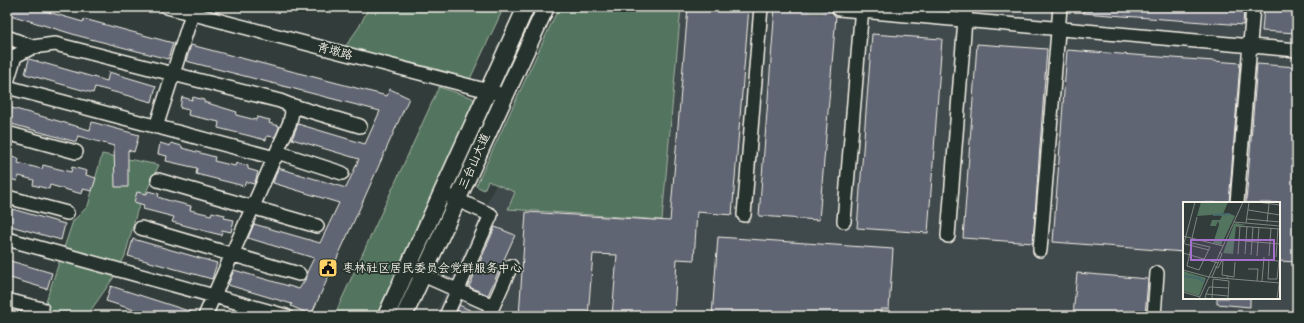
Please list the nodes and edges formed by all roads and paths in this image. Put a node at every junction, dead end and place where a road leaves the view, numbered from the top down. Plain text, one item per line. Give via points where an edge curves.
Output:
1 (167, 7) edge
2 (526, 7) edge
3 (546, 7) edge
4 (761, 7) edge
5 (966, 7) edge
6 (1060, 7) edge
7 (1253, 7) edge
8 (839, 9) dead end
9 (862, 9) edge
10 (192, 14) junction
11 (964, 20) junction
12 (1058, 29) junction
13 (7, 37) edge
14 (1250, 46) junction
15 (33, 47) junction
16 (1297, 50) edge
17 (173, 74) junction
18 (7, 82) edge
19 (7, 87) edge
20 (488, 90) junction
21 (504, 95) junction
22 (290, 105) junction
23 (156, 126) junction
24 (360, 126) dead end
25 (7, 133) edge
26 (76, 152) dead end
27 (276, 155) junction
28 (342, 173) dead end
29 (158, 180) dead end
30 (442, 193) junction
31 (7, 197) edge
32 (456, 200) junction
33 (1237, 202) edge
34 (253, 208) junction
35 (67, 213) dead end
36 (744, 215) dead end
37 (844, 221) dead end
38 (317, 226) dead end
39 (141, 228) dead end
40 (948, 236) dead end
41 (7, 240) edge
42 (1040, 250) dead end
43 (232, 255) junction
44 (511, 266) dead end
45 (408, 268) junction
46 (1157, 273) dead end
47 (299, 274) dead end
48 (423, 275) junction
49 (457, 290) junction
50 (214, 296) junction
51 (7, 300) edge
52 (42, 309) dead end
53 (490, 311) edge
54 (205, 316) edge
55 (286, 316) edge
56 (386, 316) edge
57 (404, 316) edge
58 (446, 316) edge
59 (1154, 316) edge

1 - 10 street, 青墩路
2 - 20 main road, 三台山大道
3 - 21 main road, 三台山大道
4 - 36 street
5 - 11 street
6 - 12 street
7 - 14 street
8 - 9 street
9 - 11 street
9 - 37 street
10 - 17 street
10 - 20 street, 青墩路
11 - 12 street
11 - 40 street
12 - 14 street
12 - 42 street
13 - 15 street
14 - 16 street
14 - 33 street
15 - 17 street via 55,44
15 - 18 street via 15,56
17 - 22 street
17 - 23 street
19 - 23 street
20 - 21 street, 青墩路
20 - 30 main road, 三台山大道
21 - 32 main road, 三台山大道
22 - 24 street
22 - 27 street via 290,122
23 - 27 street
25 - 26 street
27 - 28 street
27 - 34 street
29 - 34 street
30 - 32 street
30 - 45 main road, 三台山大道
31 - 35 street
32 - 48 main road, 三台山大道
32 - 49 street via 491,215
34 - 38 street
34 - 43 street
39 - 43 street
41 - 50 street
43 - 47 street
43 - 50 street
44 - 53 street
45 - 48 street
45 - 56 main road, 三台山大道
46 - 59 street
48 - 49 street
48 - 57 main road, 三台山大道
49 - 53 street
49 - 58 street
50 - 54 street
50 - 55 street
51 - 52 street

